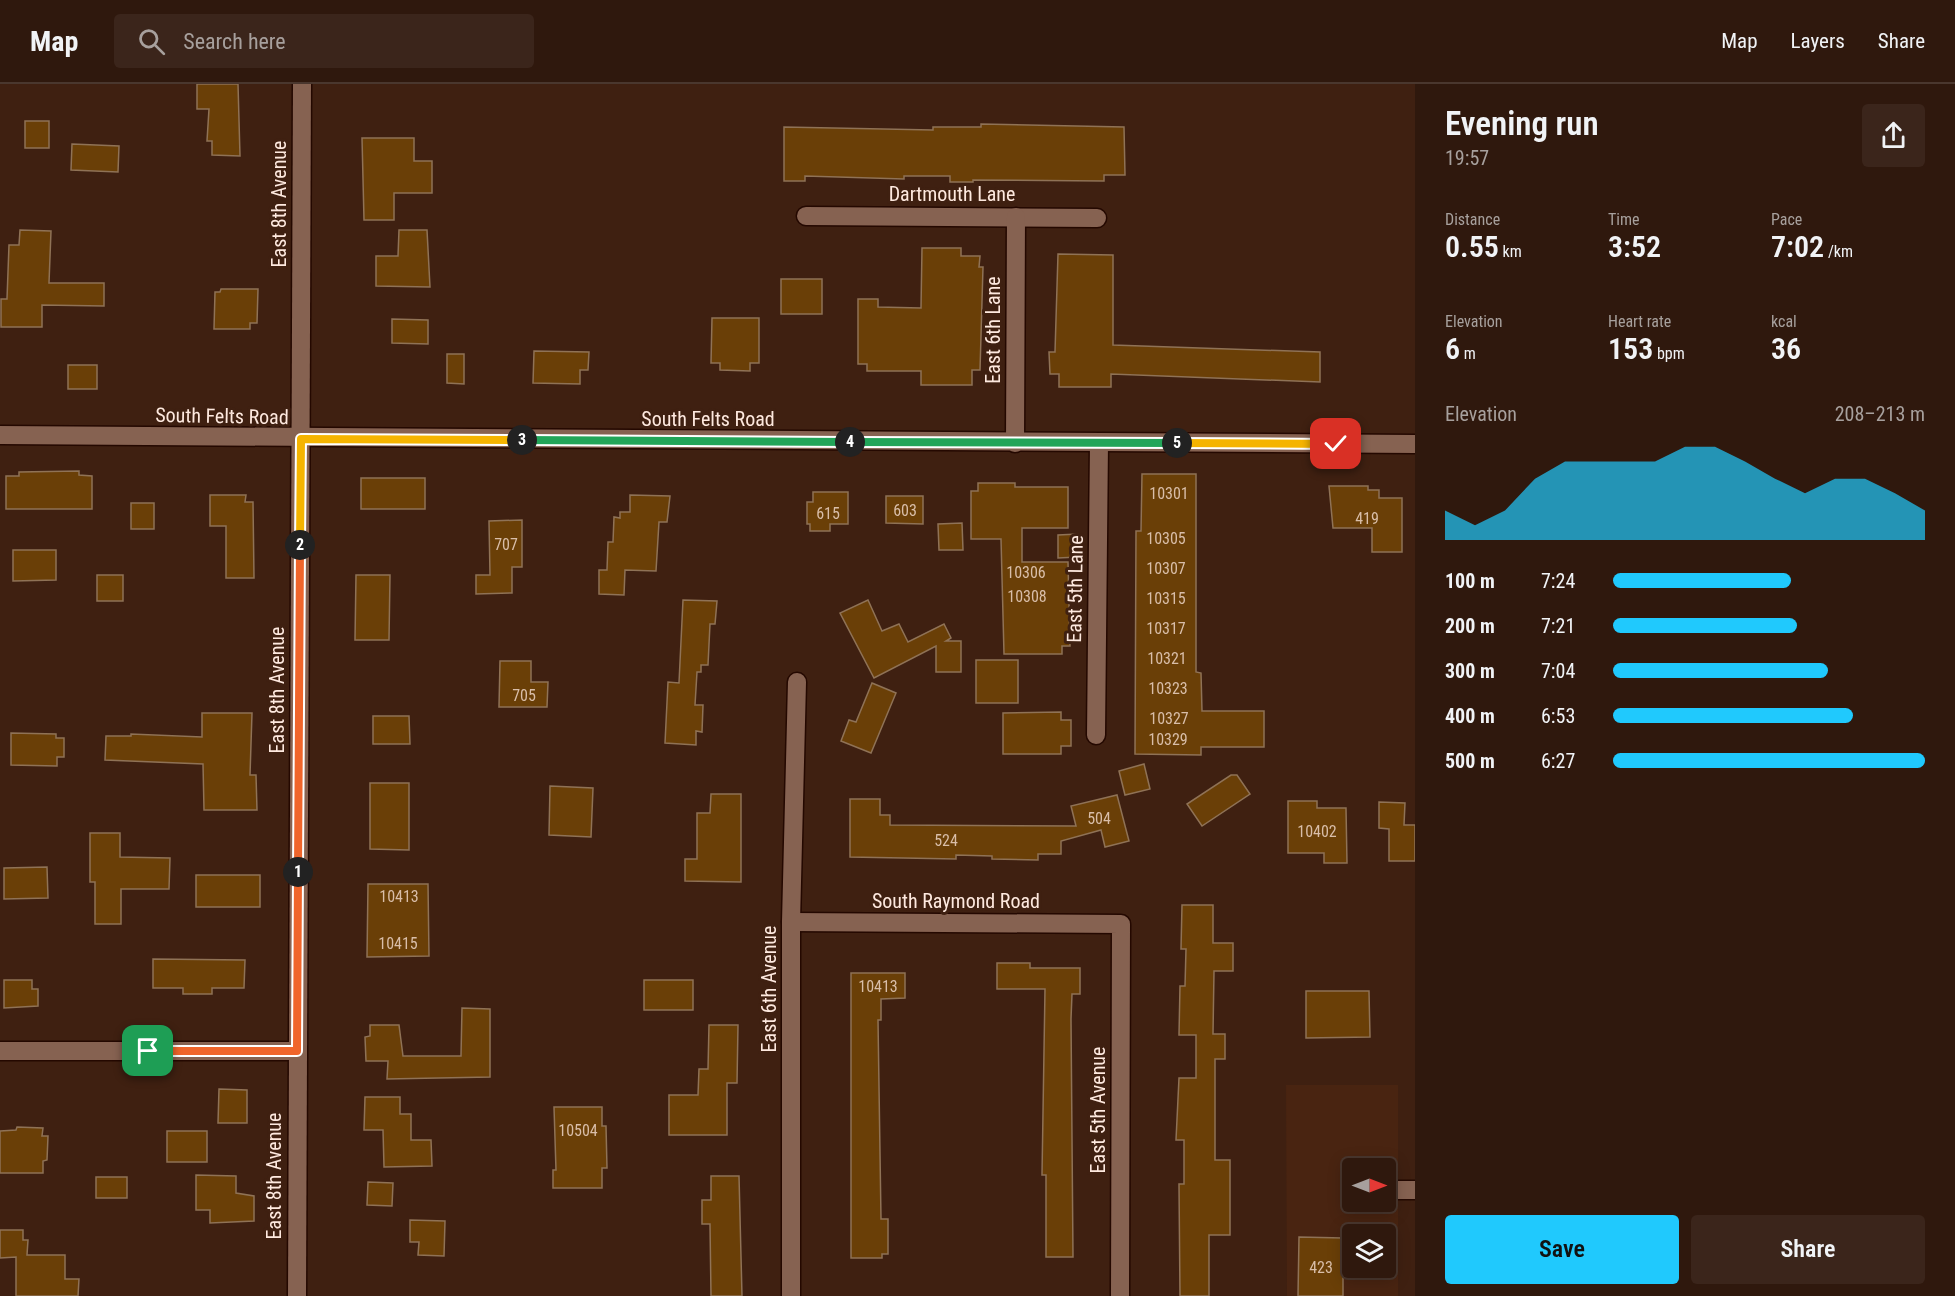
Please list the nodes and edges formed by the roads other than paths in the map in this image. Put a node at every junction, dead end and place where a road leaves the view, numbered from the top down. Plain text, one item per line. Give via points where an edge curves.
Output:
1 (302, 84) edge
2 (806, 216) dead end
3 (1016, 217) junction
4 (1097, 218) dead end
5 (0, 435) edge
6 (301, 439) junction
7 (1015, 443) junction
8 (1099, 443) junction
9 (1415, 444) edge
10 (797, 682) dead end
11 (1096, 735) dead end
12 (791, 922) junction
13 (1121, 924) joint
14 (0, 1051) edge
15 (297, 1051) junction
16 (297, 1296) edge
17 (791, 1296) edge
18 (1120, 1296) edge

1 - 6 street, East 8th Avenue
2 - 3 street, Dartmouth Lane
3 - 4 street, Dartmouth Lane
3 - 7 street, East 6th Lane
5 - 6 street, South Felts Road
6 - 7 street, South Felts Road
6 - 15 street, East 8th Avenue
7 - 8 street, South Felts Road
8 - 9 street, South Felts Road
8 - 11 street, East 5th Lane
10 - 12 street, East 6th Avenue
12 - 13 street, South Raymond Road
12 - 17 street, East 6th Avenue
13 - 18 street, East 5th Avenue
14 - 15 street
15 - 16 street, East 8th Avenue

